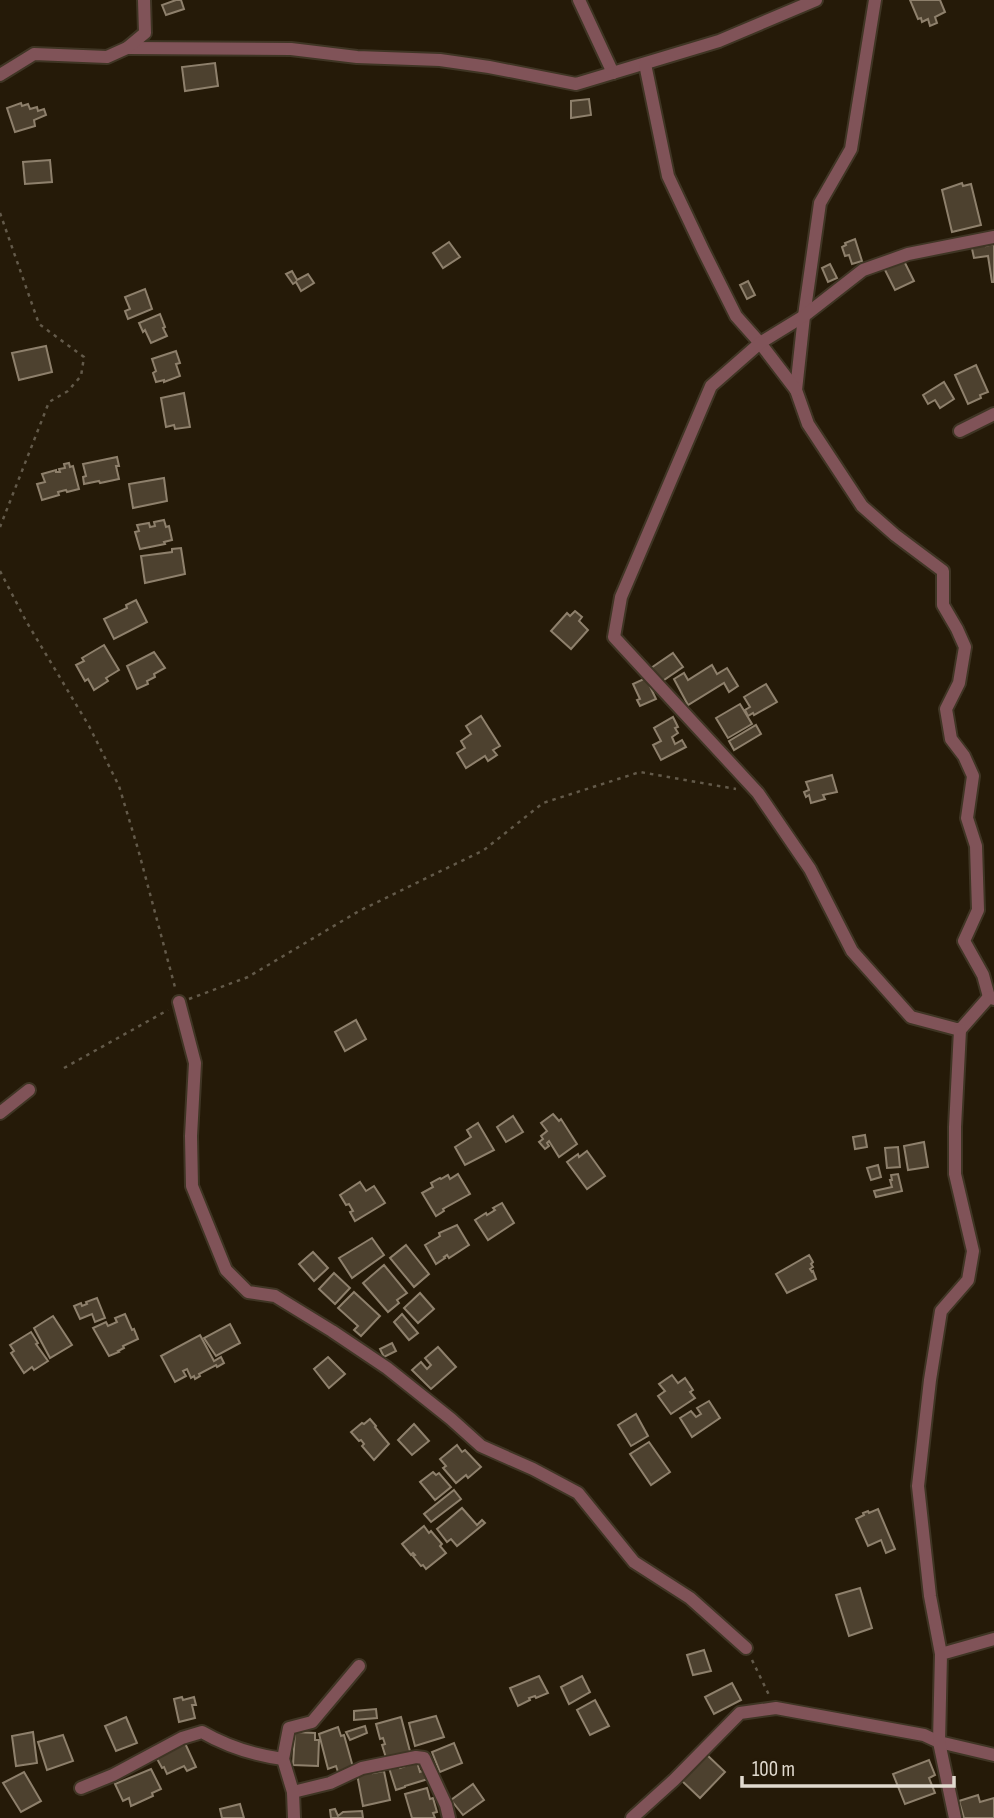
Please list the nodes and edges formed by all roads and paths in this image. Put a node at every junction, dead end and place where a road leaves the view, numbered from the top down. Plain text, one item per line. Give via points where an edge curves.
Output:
1 (144, 0) edge
2 (579, 0) edge
3 (816, 0) edge
4 (875, 0) edge
5 (127, 48) junction
6 (645, 64) junction
7 (613, 73) junction
8 (0, 75) edge
9 (0, 213) edge
10 (994, 237) edge
11 (804, 316) junction
12 (760, 343) junction
13 (796, 390) junction
14 (994, 414) edge
15 (960, 431) dead end
16 (0, 527) edge
17 (0, 571) edge
18 (758, 793) junction
19 (991, 998) edge
20 (179, 1002) junction
21 (960, 1030) junction
22 (64, 1068) dead end
23 (29, 1090) dead end
24 (0, 1113) edge
25 (994, 1639) edge
26 (746, 1648) joint
27 (941, 1654) junction
28 (359, 1667) dead end
29 (776, 1707) junction
30 (939, 1742) junction
31 (994, 1755) edge
32 (283, 1759) junction
33 (81, 1788) dead end
34 (293, 1792) junction
35 (294, 1818) edge
36 (449, 1818) edge
37 (632, 1818) edge
38 (955, 1818) edge

1 - 5 street via 145,33
2 - 7 street
3 - 6 street via 719,41
4 - 11 street via 851,149 820,204
5 - 7 street via 290,49 440,60 576,84
5 - 8 street via 107,57 34,54
6 - 7 street
6 - 12 street via 668,176 736,316
9 - 16 path via 38,324 84,357 81,376 49,402
10 - 11 street via 908,254 863,270
11 - 12 street
11 - 13 street
12 - 13 street
12 - 18 street via 711,386 621,597 614,637
13 - 19 street via 808,425 862,506 943,571 943,605 965,647 959,683 946,709 951,739 973,776 967,818 976,846 978,910 964,941
14 - 15 street
17 - 20 path via 118,786
18 - 20 path via 640,772 543,803 484,850 359,911 248,977
18 - 21 street via 810,869 852,951 911,1017
19 - 21 street
20 - 22 path
20 - 26 street via 195,1063 192,1186 226,1270 248,1292 275,1296 387,1368 481,1446 578,1493 634,1562 690,1598
21 - 27 street via 955,1174 973,1251 968,1280 941,1311 918,1486
23 - 24 street
25 - 27 street
26 - 29 path
27 - 30 street
28 - 32 street via 312,1722 289,1728
29 - 30 street
29 - 37 street via 740,1713
30 - 31 street
30 - 38 street
32 - 33 street via 223,1744 202,1732
32 - 34 street
34 - 35 street
34 - 36 street via 330,1783 362,1768 424,1758

